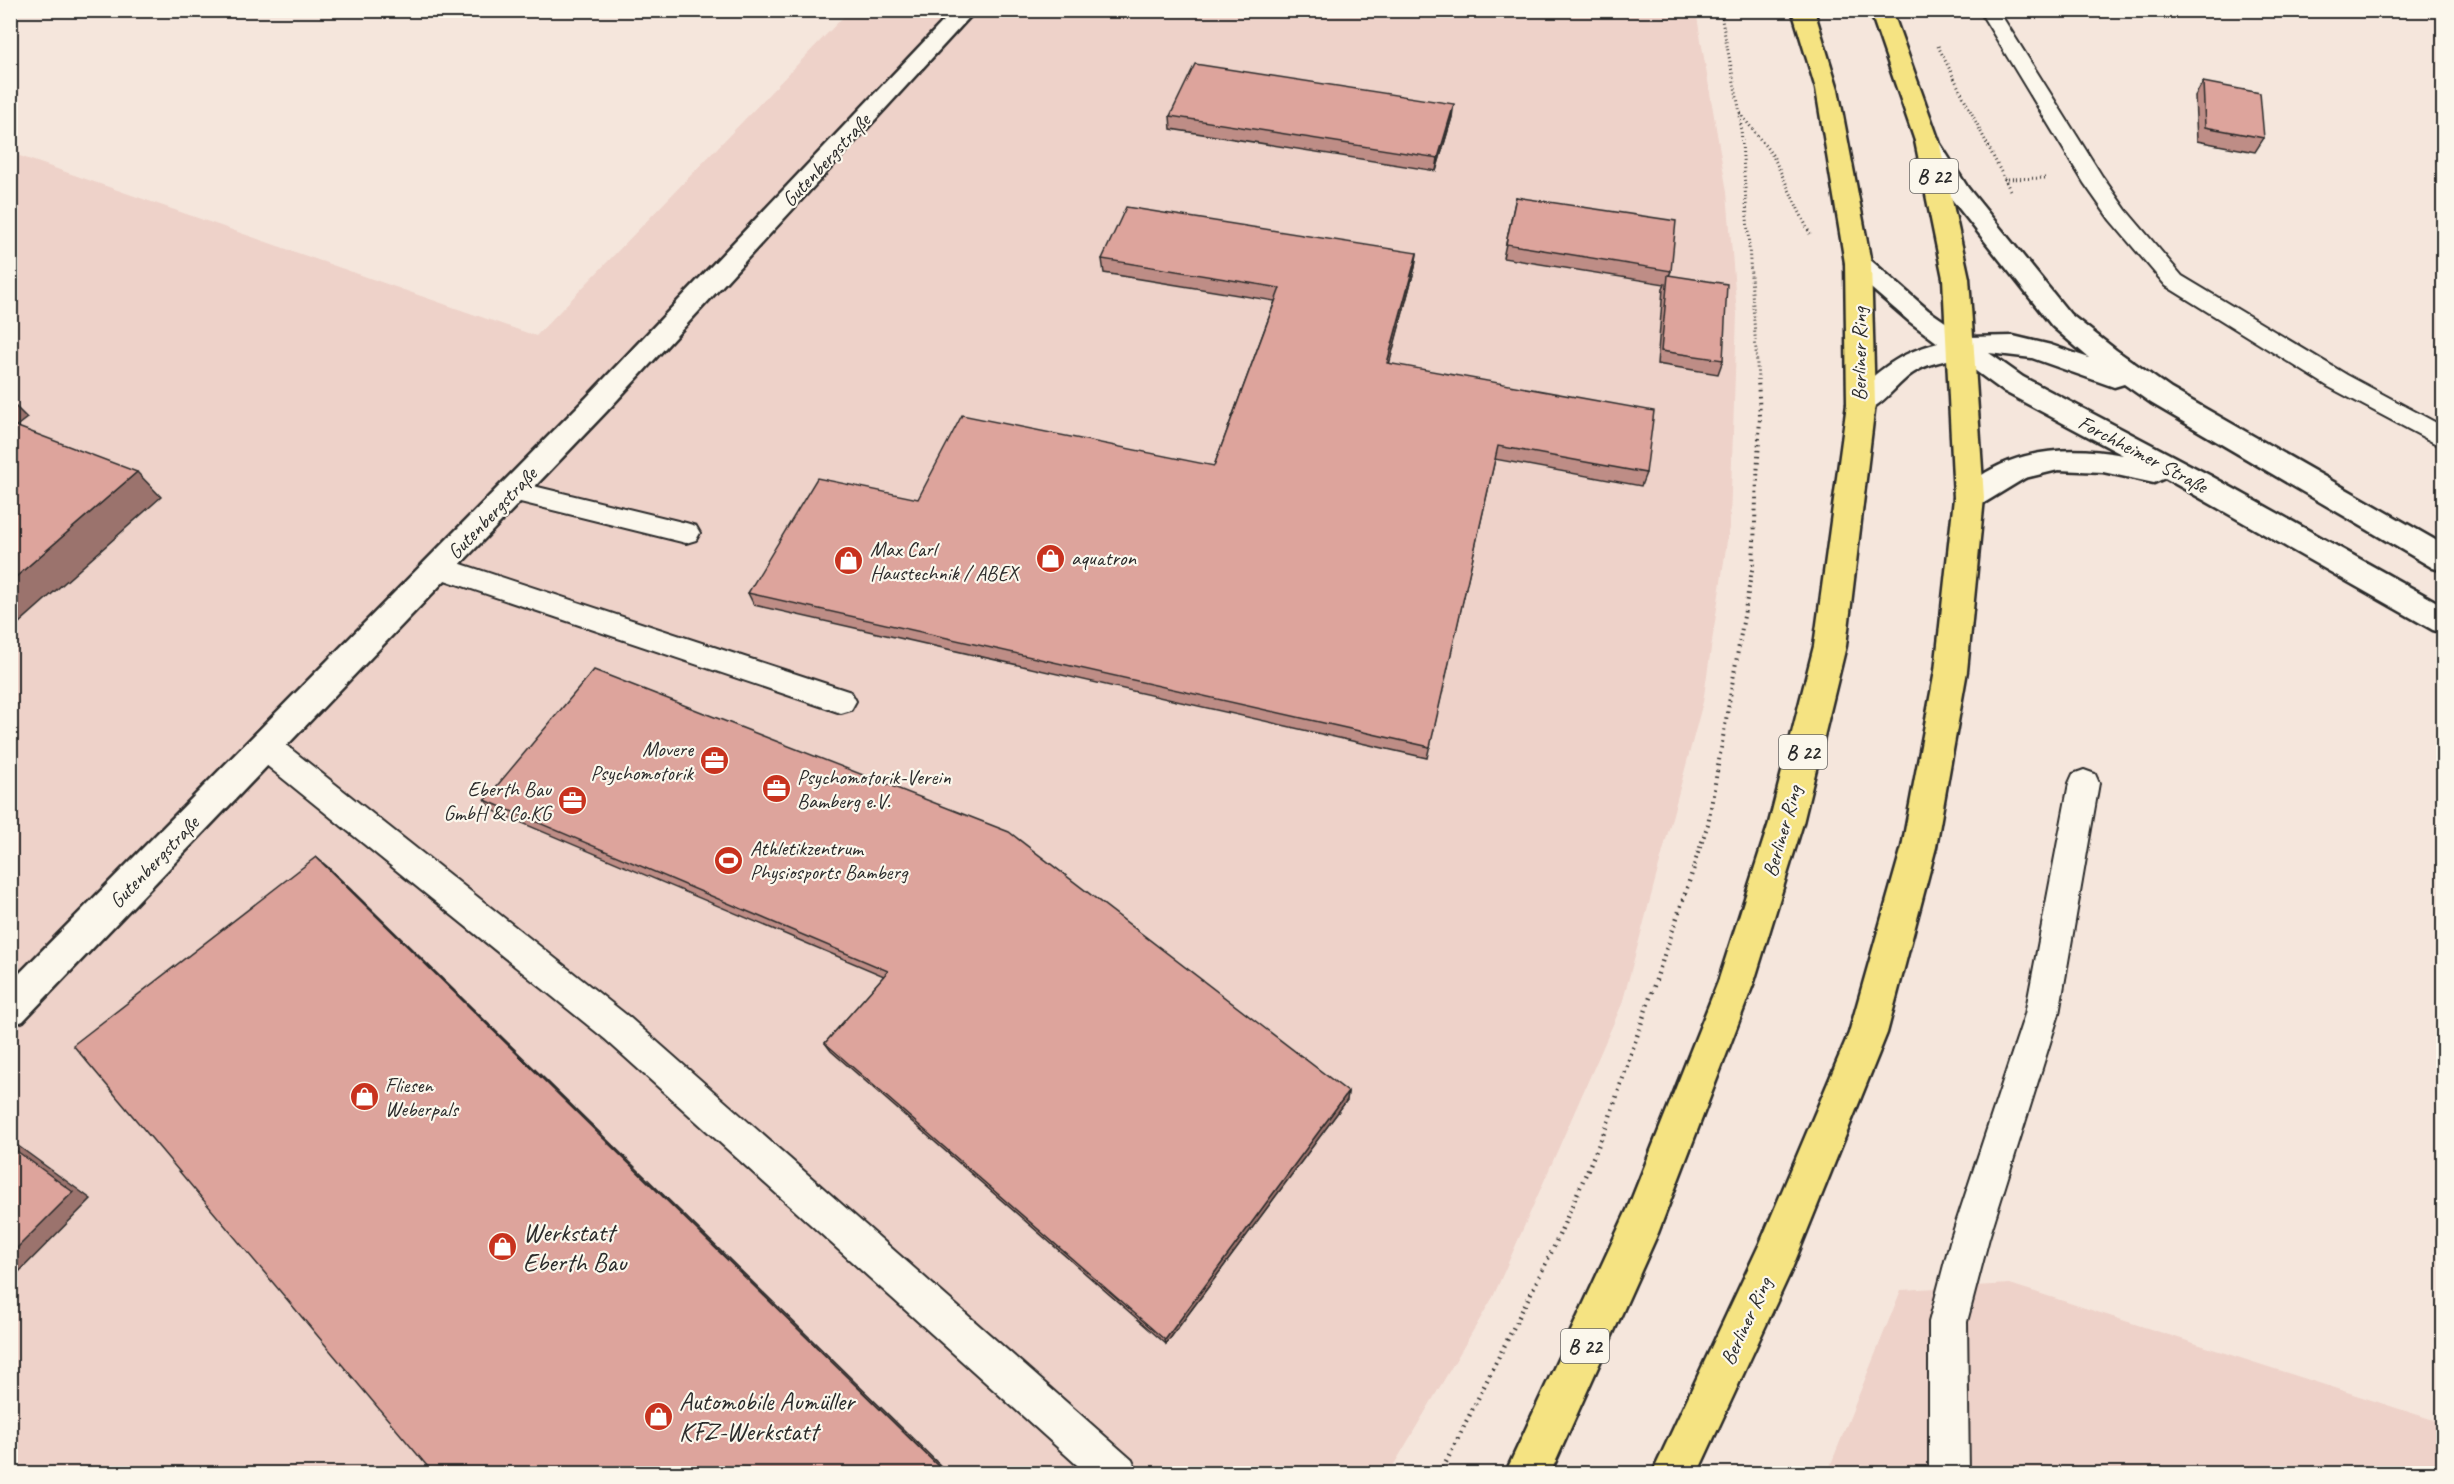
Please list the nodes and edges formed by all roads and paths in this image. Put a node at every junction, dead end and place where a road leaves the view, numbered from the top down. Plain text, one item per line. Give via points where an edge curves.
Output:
1 (966, 10) edge
2 (1720, 10) edge
3 (1803, 10) edge
4 (1881, 10) edge
5 (1988, 10) edge
6 (1936, 42) dead end
7 (1927, 141) junction
8 (2015, 199) dead end
9 (1858, 263) junction
10 (1960, 347) junction
11 (2161, 396) junction
12 (1861, 404) junction
13 (2444, 439) edge
14 (2201, 484) junction
15 (513, 491) junction
16 (1969, 498) junction
17 (686, 533) dead end
18 (2444, 560) edge
19 (440, 568) junction
20 (2444, 621) edge
21 (841, 701) dead end
22 (266, 747) junction
23 (2084, 783) dead end
24 (10, 1009) edge
25 (1118, 1473) edge
26 (1440, 1473) edge
27 (1527, 1473) edge
28 (1674, 1473) edge
29 (1948, 1473) edge

1 - 15 street, Gutenbergstraße
2 - 26 path via 1740,113 1760,416 1753,564 1708,824 1606,1128 1553,1250
3 - 9 main road, Berliner Ring / B 22 via 1827,89
4 - 7 main road, Berliner Ring / B 22
5 - 13 lane via 2092,178 2174,281 2338,381
6 - 8 path
7 - 10 main road, Berliner Ring / B 22 via 1956,278
7 - 11 street via 1959,192 2061,321
9 - 10 street, Forchheimer Straße
9 - 12 main road, Berliner Ring / B 22
10 - 11 street via 2004,342 2028,347
10 - 12 street via 1904,366
10 - 14 street, Forchheimer Straße via 2013,384
10 - 16 main road, Berliner Ring / B 22
11 - 18 street
12 - 27 main road, Berliner Ring / B 22 via 1830,646 1786,823 1740,971 1644,1219
14 - 16 street via 2114,463 2070,458 2039,461 2009,471
14 - 20 street, Forchheimer Straße
15 - 17 lane
15 - 19 street, Gutenbergstraße
16 - 28 main road, Berliner Ring / B 22 via 1951,671 1919,847 1868,1033 1776,1256
19 - 21 lane
19 - 22 street, Gutenbergstraße
22 - 24 street, Gutenbergstraße
22 - 25 lane via 617,1028
23 - 29 lane via 2042,1014 1970,1238 1948,1322

